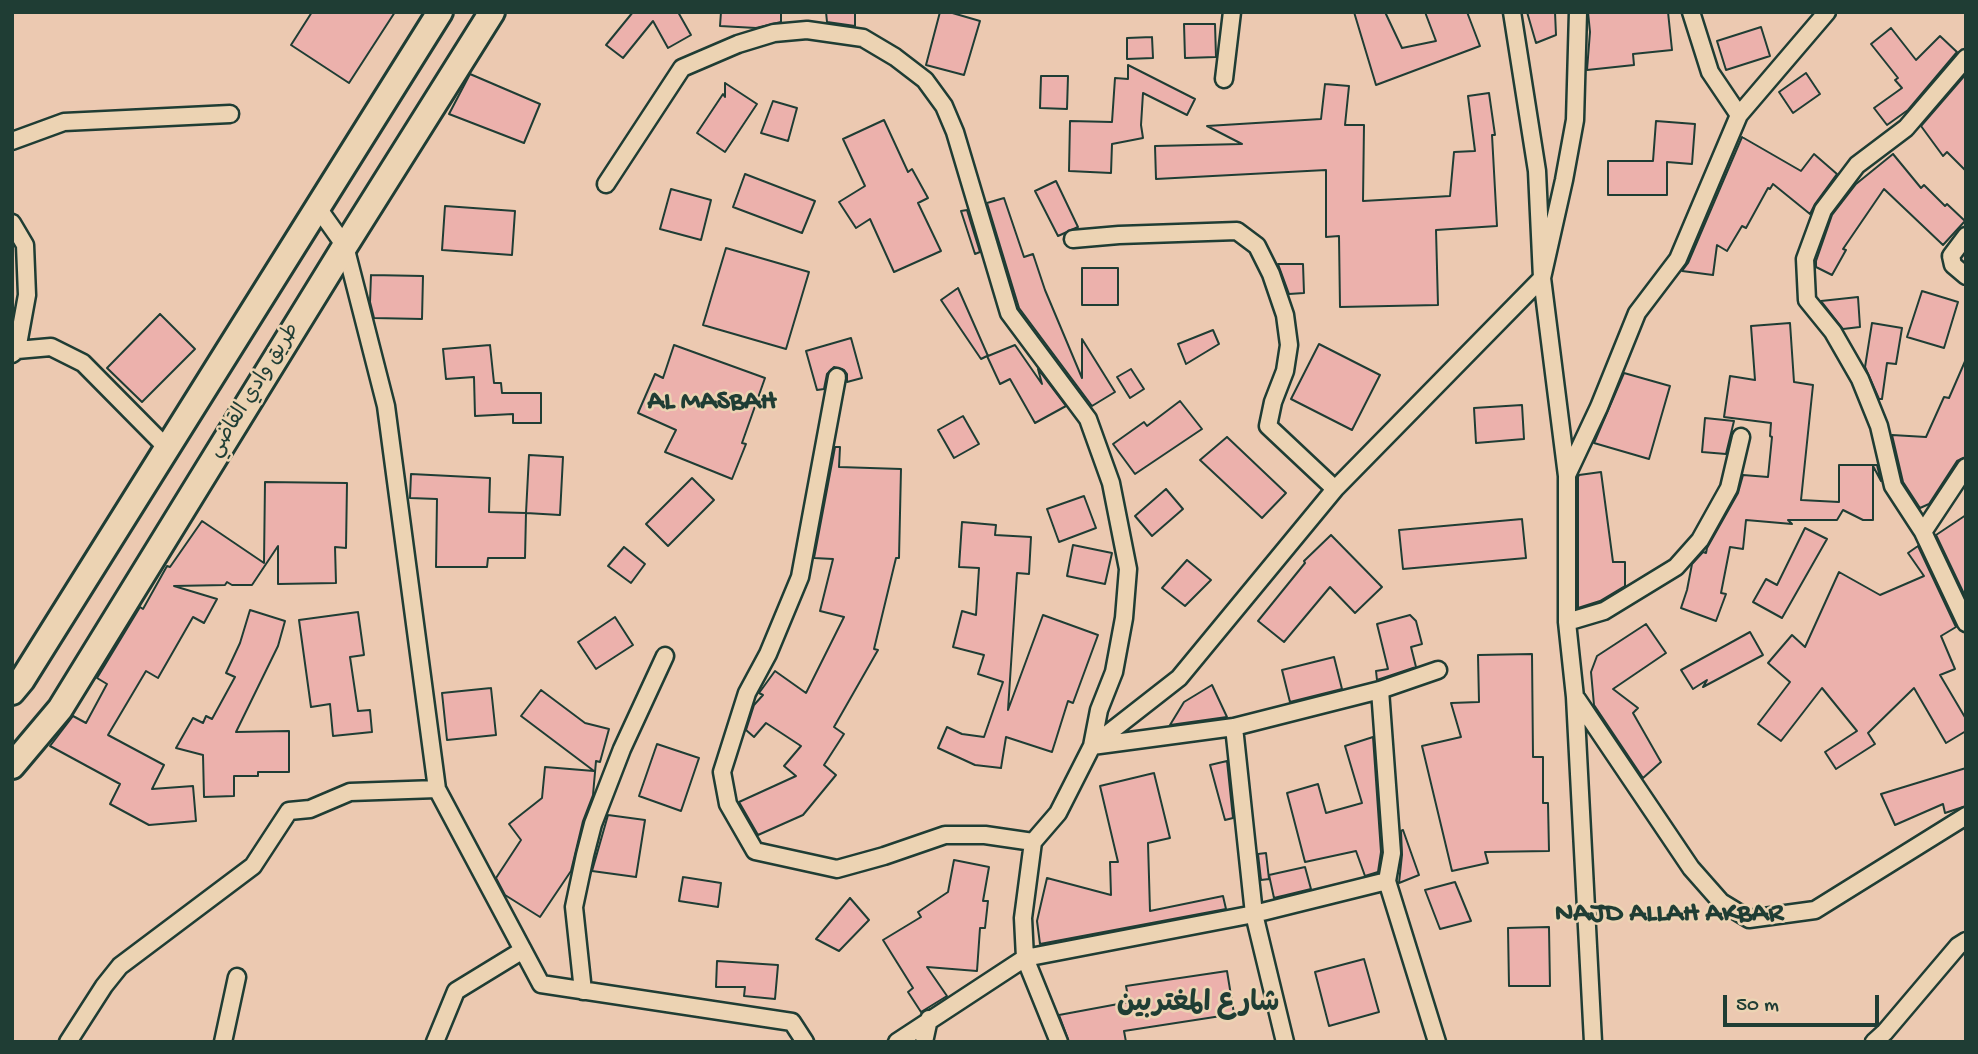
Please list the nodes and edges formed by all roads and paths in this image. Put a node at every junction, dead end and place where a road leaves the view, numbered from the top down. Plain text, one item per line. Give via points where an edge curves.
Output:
1 (440, 12) edge
2 (492, 12) edge
3 (1232, 12) edge
4 (1512, 12) edge
5 (1578, 12) edge
6 (1691, 12) edge
7 (1827, 12) edge
8 (1966, 58) edge
9 (1224, 79) dead end
10 (230, 114) dead end
11 (1739, 115) junction
12 (12, 141) edge
13 (607, 184) dead end
14 (318, 208) junction
15 (12, 223) edge
16 (1966, 236) edge
17 (1073, 239) dead end
18 (345, 246) junction
19 (1966, 276) edge
20 (1542, 278) junction
21 (15, 352) edge
22 (836, 377) dead end
23 (1741, 437) dead end
24 (167, 448) junction
25 (1966, 467) edge
26 (1567, 476) junction
27 (1335, 489) junction
28 (1923, 532) junction
29 (1567, 622) junction
30 (1966, 622) edge
31 (664, 656) dead end
32 (1438, 670) dead end
33 (1380, 690) junction
34 (12, 692) edge
35 (1576, 697) junction
36 (1234, 727) junction
37 (1092, 746) junction
38 (12, 766) edge
39 (438, 789) junction
40 (1966, 816) edge
41 (1033, 842) junction
42 (1387, 881) junction
43 (1254, 914) junction
44 (1966, 941) edge
45 (523, 950) junction
46 (1025, 958) junction
47 (237, 978) dead end
48 (583, 990) junction
49 (929, 1019) junction
50 (68, 1042) edge
51 (223, 1042) edge
52 (435, 1042) edge
53 (805, 1042) edge
54 (897, 1042) edge
55 (924, 1042) edge
56 (1059, 1042) edge
57 (1285, 1042) edge
58 (1437, 1042) edge
59 (1593, 1042) edge
60 (1874, 1042) edge

1 - 14 main road
2 - 18 main road, طريق وادي القاضي
3 - 9 street
4 - 20 street via 1537,171
5 - 20 street via 1576,120
6 - 11 street via 1710,72
7 - 11 street
8 - 28 street via 1906,128 1857,164 1823,210 1805,259 1807,300 1833,332 1860,379 1879,426 1893,486
10 - 12 street via 64,122
11 - 26 street via 1678,259 1637,313
13 - 37 street via 682,68 738,44 774,33 807,30 863,38 925,80 955,132 1009,313 1088,419 1111,483 1128,569 1114,672 1098,710
14 - 18 street
14 - 24 main road
15 - 21 street via 25,245 27,295
16 - 19 street via 1951,256 1953,265
17 - 27 street via 1237,231 1256,246 1285,315 1289,345 1268,426
18 - 38 main road, طريق وادي القاضي via 60,709
18 - 39 street via 386,406
20 - 26 street
20 - 27 street
21 - 24 street via 51,347 83,363
22 - 41 street via 800,577 743,706 722,772 728,804 755,851 836,869 945,835
23 - 29 street via 1730,488 1700,540 1676,567 1604,611
24 - 34 main road
25 - 28 street
26 - 29 street
27 - 37 street via 1179,678
28 - 30 street
29 - 35 street
31 - 48 street via 622,749 585,855 574,906
32 - 33 street
33 - 36 street
33 - 42 street via 1392,853
35 - 40 street via 1690,868 1721,902 1749,919 1815,910
35 - 59 street
36 - 37 street
36 - 43 street
37 - 41 street via 1058,813
39 - 45 street
39 - 50 street via 350,792 310,810 289,811 253,866 120,966
41 - 46 street via 1023,918
42 - 43 street
42 - 58 street
43 - 46 street
43 - 57 street
44 - 60 street
45 - 48 street via 541,984
45 - 52 street via 456,990
46 - 49 street
46 - 56 street
47 - 51 street
48 - 53 street via 792,1022
49 - 54 street
49 - 55 street

